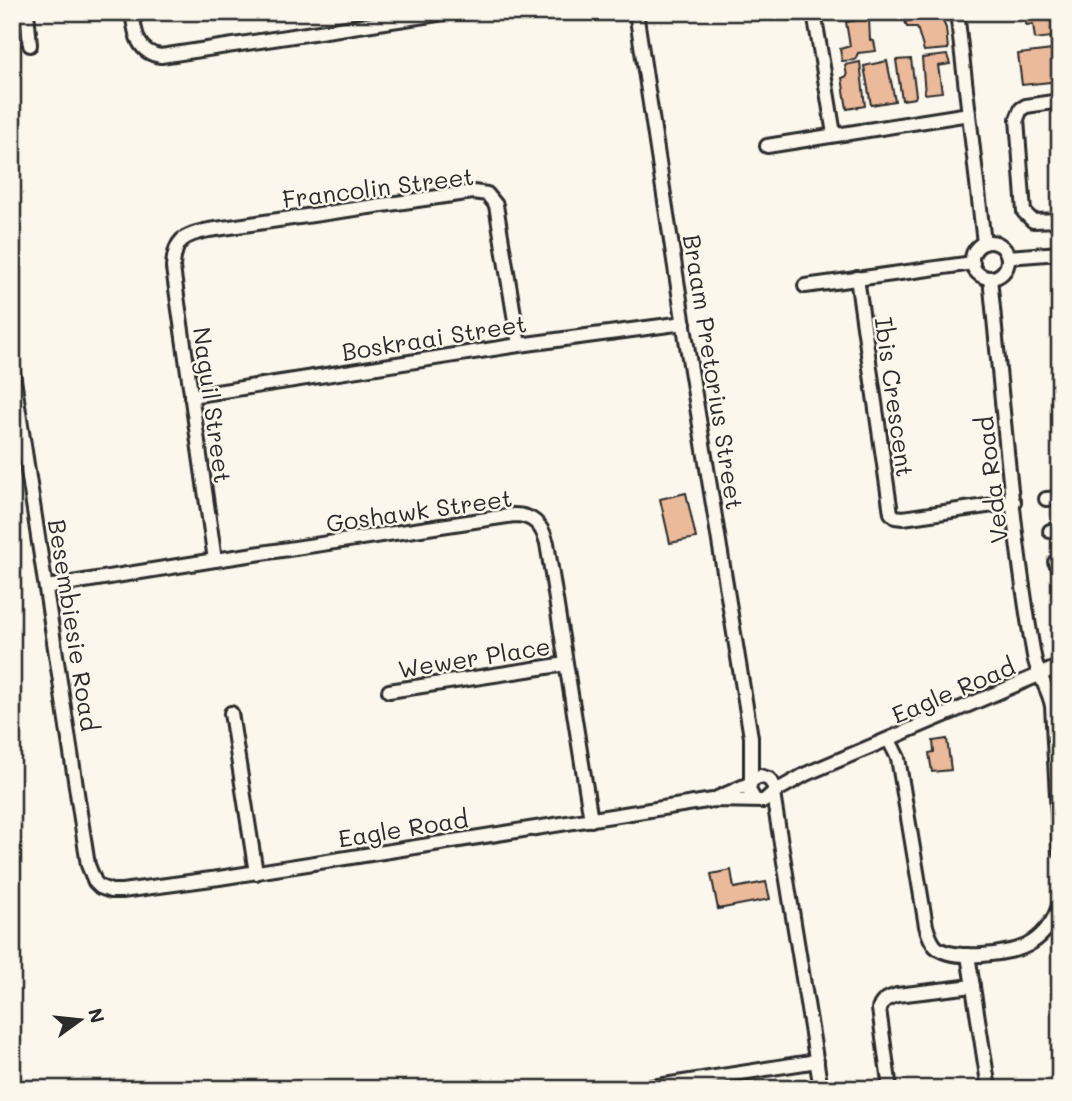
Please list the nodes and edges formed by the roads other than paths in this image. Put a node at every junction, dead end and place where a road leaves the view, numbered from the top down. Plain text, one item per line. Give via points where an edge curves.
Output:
1 (27, 12) edge
2 (132, 12) edge
3 (451, 12) edge
4 (636, 12) edge
5 (814, 12) edge
6 (957, 12) edge
7 (30, 45) dead end
8 (1060, 101) edge
9 (969, 114) junction
10 (834, 134) junction
11 (767, 146) dead end
12 (1060, 220) edge
13 (984, 243) junction
14 (1060, 253) edge
15 (173, 256) joint
16 (1008, 257) junction
17 (973, 263) junction
18 (857, 278) junction
19 (990, 278) junction
20 (805, 286) dead end
21 (684, 323) junction
22 (519, 345) junction
23 (12, 366) edge
24 (191, 396) junction
25 (1014, 502) junction
26 (215, 560) junction
27 (47, 587) junction
28 (566, 664) junction
29 (1060, 666) edge
30 (1039, 675) junction
31 (389, 691) dead end
32 (231, 713) dead end
33 (751, 737) junction
34 (889, 740) junction
35 (750, 783) junction
36 (770, 785) junction
37 (713, 800) junction
38 (756, 800) junction
39 (591, 820) junction
40 (778, 833) junction
41 (1060, 851) edge
42 (256, 873) junction
43 (100, 887) joint
44 (1060, 903) edge
45 (968, 955) junction
46 (974, 986) junction
47 (817, 1061) junction
48 (639, 1089) edge
49 (821, 1089) edge
50 (891, 1089) edge
51 (989, 1089) edge

1 - 7 street
2 - 3 street via 137,41 148,53 160,56
4 - 21 street, Braam Pretorius Street
5 - 10 street
6 - 9 street
8 - 12 street via 1026,106 1017,119 1024,212 1033,221
9 - 10 street
9 - 13 street
10 - 11 street
13 - 16 street via 1000,245
13 - 17 street via 975,251
14 - 16 street
15 - 22 street, Francolin Street via 177,244 197,232 473,192 487,194 494,200 500,223
15 - 24 street, Naguil Street
16 - 19 street via 1004,271
17 - 18 street
17 - 19 street via 978,274
18 - 20 street
18 - 25 street, Ibis Crescent via 891,513 904,518
19 - 25 street, Veda Road
21 - 22 street, Boskraai Street
21 - 33 street, Braam Pretorius Street
22 - 24 street, Boskraai Street
23 - 27 street, Besembiesie Road
24 - 26 street, Naguil Street
25 - 30 street, Veda Road
26 - 27 street, Goshawk Street
26 - 28 street, Goshawk Street via 526,516 545,534
27 - 43 street, Besembiesie Road via 88,865
28 - 31 street, Wewer Place
28 - 39 street, Goshawk Street
29 - 30 street, Eagle Road
30 - 34 street, Eagle Road
30 - 41 street, Veda Road via 1052,706
32 - 42 street
33 - 35 street, Braam Pretorius Street
33 - 36 street, Braam Pretorius Street
34 - 36 street, Eagle Road
34 - 45 street via 898,758 929,937 944,951
35 - 36 street via 758,776
35 - 37 street, Eagle Road
35 - 38 street via 749,793
36 - 38 street via 764,801
36 - 40 street, Braam Pretorius Street
37 - 38 street, Eagle Road
37 - 39 street, Eagle Road
38 - 40 street, Braam Pretorius Street
39 - 42 street, Eagle Road
40 - 47 street, Braam Pretorius Street
42 - 43 street, Eagle Road via 122,891
44 - 45 street via 1047,928 1026,946
45 - 46 street
46 - 50 street via 897,995 881,1004
46 - 51 street
47 - 48 street
47 - 49 street, Braam Pretorius Street

